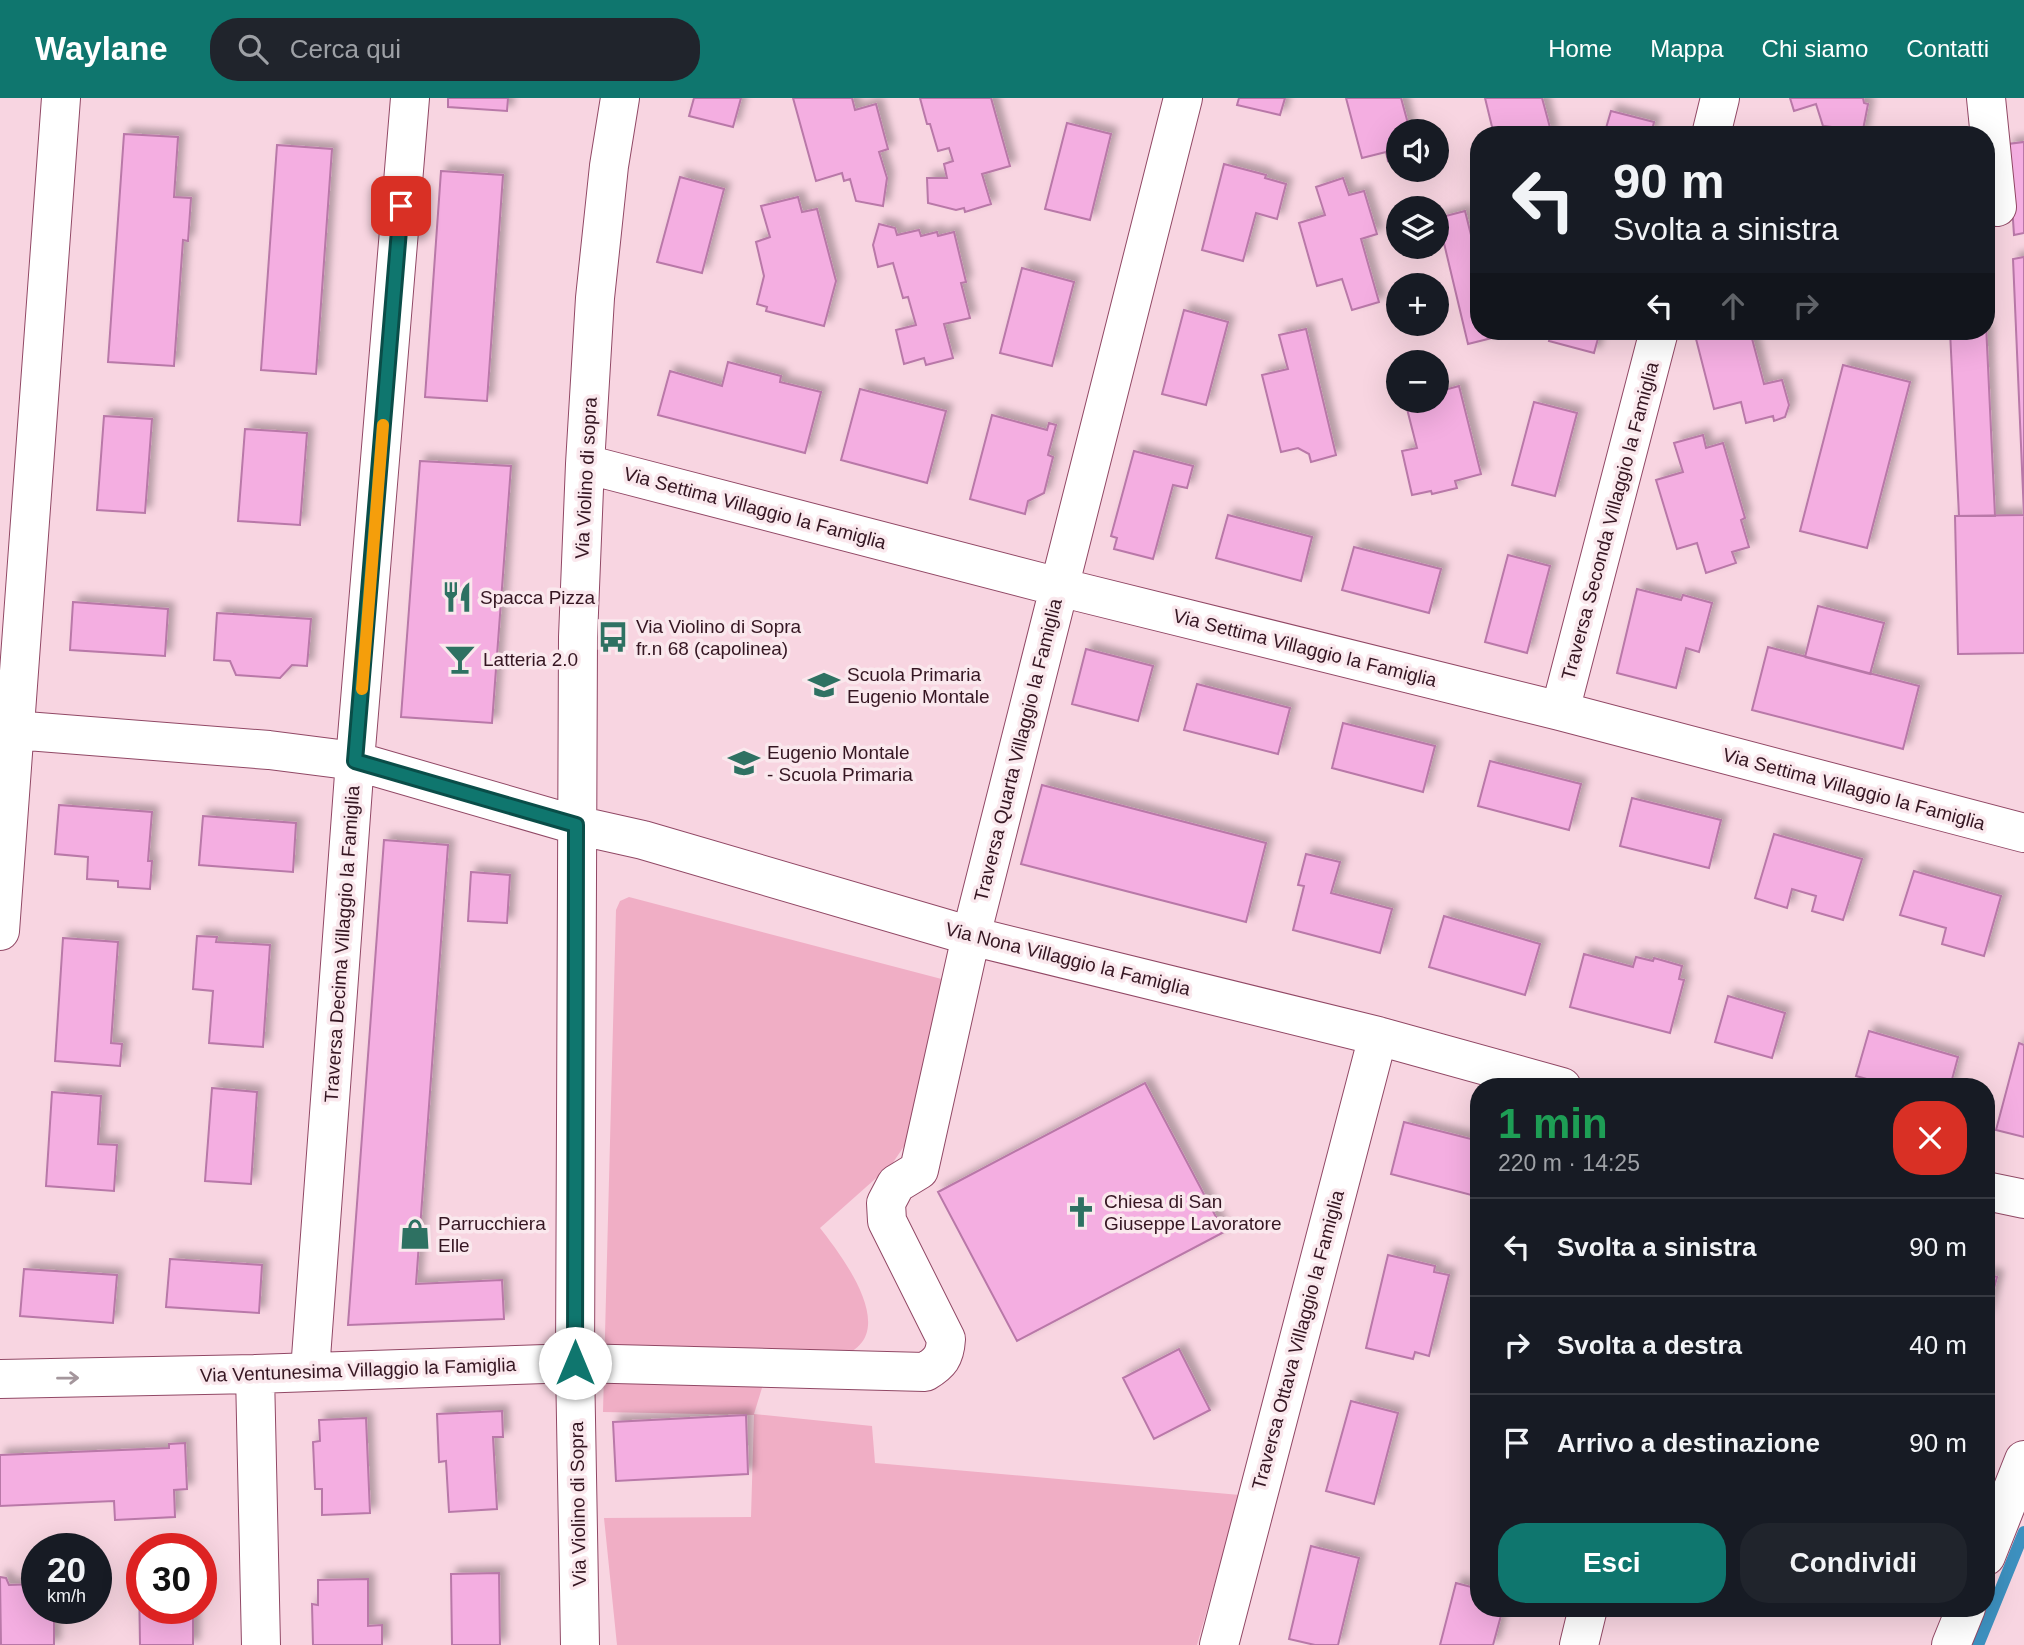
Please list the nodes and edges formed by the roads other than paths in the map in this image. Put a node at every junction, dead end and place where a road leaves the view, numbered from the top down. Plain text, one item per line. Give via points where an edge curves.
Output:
1 (61, 98) edge
2 (410, 98) edge
3 (620, 98) edge
4 (1183, 98) edge
5 (1720, 98) edge
6 (1986, 98) edge
7 (1713, 126) edge
8 (1989, 126) edge
9 (1995, 187) edge
10 (1997, 207) dead end
11 (1657, 340) edge
12 (585, 464) junction
13 (1059, 587) junction
14 (1560, 711) junction
15 (7, 729) edge
16 (355, 761) junction
17 (576, 825) junction
18 (2024, 833) edge
19 (0, 931) edge
20 (971, 936) junction
21 (1378, 1036) junction
22 (1530, 1078) edge
23 (1995, 1193) edge
24 (2024, 1199) edge
25 (575, 1363) junction
26 (310, 1371) junction
27 (925, 1373) joint
28 (255, 1374) junction
29 (0, 1379) edge
30 (2024, 1460) edge
31 (1995, 1533) edge
32 (1586, 1617) edge
33 (1962, 1617) edge
34 (261, 1645) edge
35 (580, 1645) edge
36 (1219, 1645) edge
37 (1579, 1645) edge
38 (1951, 1645) edge

1 - 15 street
2 - 16 street, Traversa Decima Villaggio la Famiglia
3 - 12 street, Via Violino di sopra via 597,285
4 - 13 street, Traversa Quarta Villaggio la Famiglia
5 - 7 street
6 - 8 street
9 - 10 street
11 - 14 street, Traversa Seconda Villaggio la Famiglia
12 - 13 street, Via Settima Villaggio la Famiglia
12 - 17 street, Via Violino di sopra
13 - 14 street, Via Settima Villaggio la Famiglia
13 - 20 street, Traversa Quarta Villaggio la Famiglia
14 - 18 street, Via Settima Villaggio la Famiglia
15 - 16 street, Via Nona Villaggio la Famiglia
15 - 19 street
16 - 17 street, Via Nona Villaggio la Famiglia
16 - 26 street, Traversa Decima Villaggio la Famiglia
17 - 20 street, Via Nona Villaggio la Famiglia
17 - 25 street, Via Violino di sopra
20 - 21 street, Via Nona Villaggio la Famiglia
20 - 27 street, Traversa Quarta Villaggio la Famiglia via 919,1170 896,1184 886,1203 887,1221 946,1339 945,1353
21 - 22 street, Via Nona Villaggio la Famiglia
21 - 36 street, Traversa Ottava Villaggio la Famiglia
23 - 24 street
25 - 26 street, Via Ventunesima Villaggio la Famiglia
25 - 27 street, Via Ventunesima Villaggio la Famiglia
25 - 35 street, Via Violino di Sopra
26 - 28 street, Via Ventunesima Villaggio la Famiglia
29 -> 28 street, Via Ventunesima Villaggio la Famiglia
28 - 34 street
30 - 31 street
32 - 37 street
33 - 38 street

